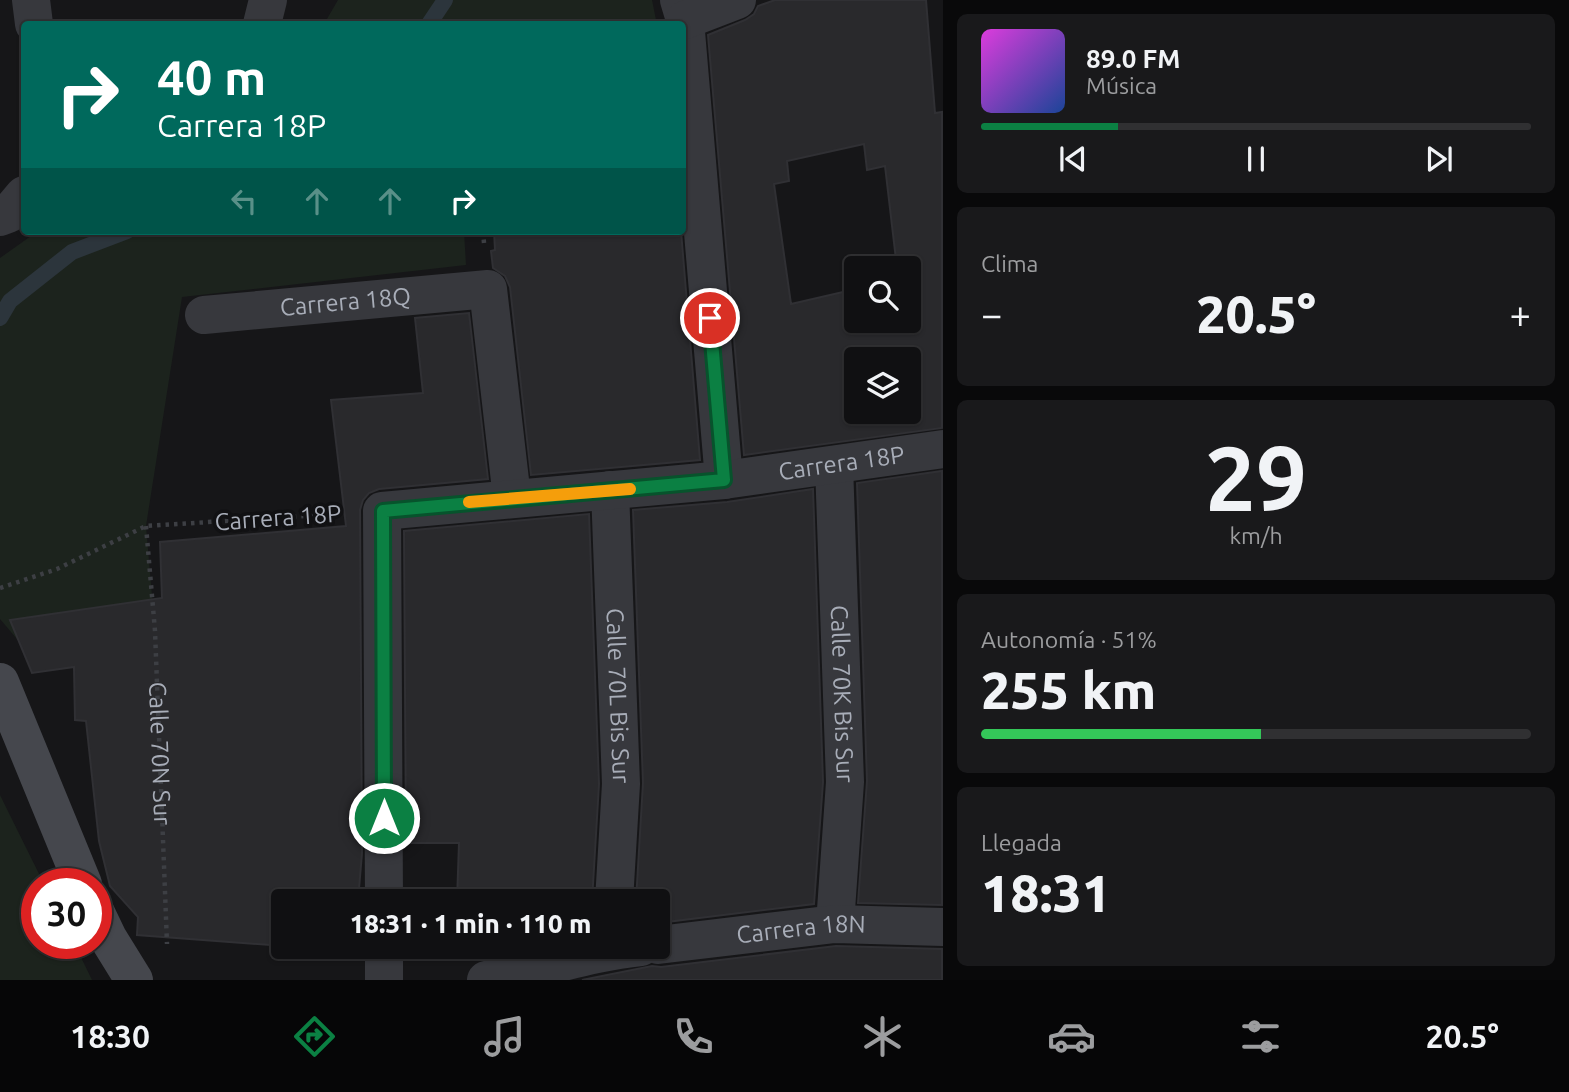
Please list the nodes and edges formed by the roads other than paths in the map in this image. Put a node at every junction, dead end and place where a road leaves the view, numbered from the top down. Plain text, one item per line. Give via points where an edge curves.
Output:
1 (31, 0) edge
2 (737, 0) edge
3 (682, 10) edge
4 (34, 21) edge
5 (686, 55) edge
6 (21, 199) edge
7 (0, 217) edge
8 (204, 315) dead end
9 (943, 449) edge
10 (834, 465) junction
11 (724, 480) junction
12 (610, 491) junction
13 (512, 498) junction
14 (0, 682) edge
15 (76, 868) edge
16 (384, 889) edge
17 (615, 889) edge
18 (835, 924) junction
19 (943, 928) edge
20 (112, 944) edge
21 (670, 944) edge
22 (384, 959) edge
23 (579, 959) edge
24 (134, 980) edge
25 (384, 980) edge
26 (485, 980) edge

1 - 4 street
2 - 3 street
5 - 11 street
6 - 7 street
8 - 13 street, Carrera 18Q via 488,289
9 - 10 street, Carrera 18P
10 - 11 street, Carrera 18P
10 - 18 street, Calle 70K Bis Sur via 845,782
11 - 12 street, Carrera 18P
12 - 13 street, Carrera 18P
12 - 17 street, Calle 70L Bis Sur via 621,784
13 - 16 street, Carrera 18P via 383,511
14 - 15 street
18 - 19 street, Carrera 18N
18 - 21 street, Carrera 18N
20 - 24 street
22 - 25 street
23 - 26 street

